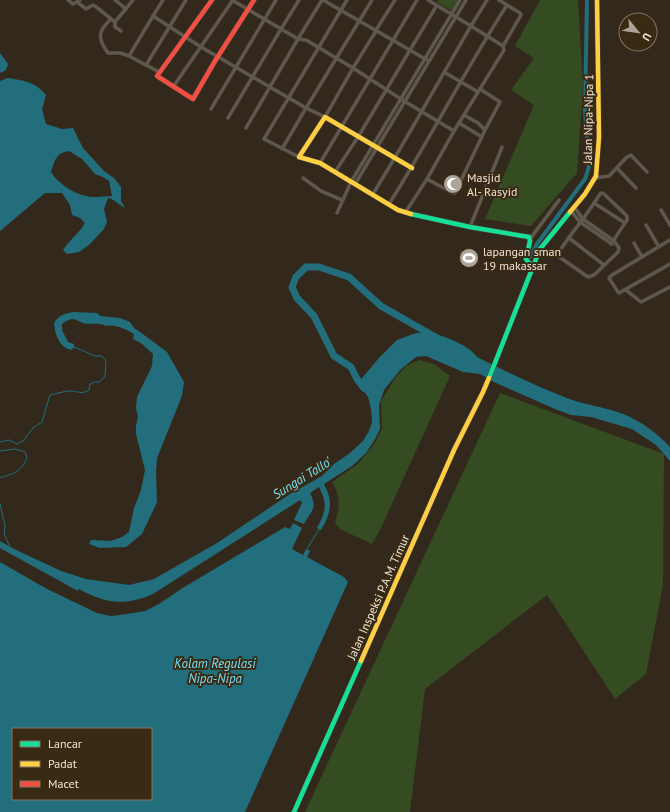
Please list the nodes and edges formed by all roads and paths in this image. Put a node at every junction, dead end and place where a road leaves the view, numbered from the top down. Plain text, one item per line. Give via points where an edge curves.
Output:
1 (68, 0) edge
2 (115, 0) edge
3 (133, 0) edge
4 (163, 0) edge
5 (186, 0) edge
6 (212, 0) edge
7 (233, 0) edge
8 (254, 0) edge
9 (276, 0) edge
10 (300, 0) edge
11 (322, 0) edge
12 (347, 0) edge
13 (372, 0) edge
14 (395, 0) edge
15 (417, 0) edge
16 (428, 0) edge
17 (437, 0) edge
18 (460, 0) edge
19 (466, 0) edge
20 (487, 0) edge
21 (499, 0) edge
22 (597, 0) edge
23 (79, 1) edge
24 (436, 4) junction
25 (507, 5) junction
26 (126, 9) junction
27 (248, 9) junction
28 (340, 10) junction
29 (452, 14) junction
30 (153, 16) junction
31 (456, 17) junction
32 (111, 19) junction
33 (265, 19) junction
34 (115, 22) junction
35 (359, 22) junction
36 (471, 26) junction
37 (169, 27) junction
38 (281, 29) junction
39 (121, 31) dead end
40 (376, 31) junction
41 (487, 36) junction
42 (185, 37) junction
43 (298, 39) junction
44 (394, 40) junction
45 (503, 46) junction
46 (201, 48) junction
47 (319, 48) junction
48 (410, 50) junction
49 (129, 56) junction
50 (218, 57) junction
51 (336, 59) junction
52 (427, 60) junction
53 (146, 65) junction
54 (236, 67) junction
55 (353, 68) junction
56 (159, 72) junction
57 (444, 72) junction
58 (253, 77) junction
59 (370, 79) junction
60 (460, 81) junction
61 (173, 87) junction
62 (270, 87) junction
63 (386, 90) junction
64 (479, 91) junction
65 (289, 98) junction
66 (402, 100) junction
67 (306, 108) junction
68 (211, 109) dead end
69 (421, 112) junction
70 (464, 115) junction
71 (325, 117) junction
72 (228, 118) dead end
73 (438, 122) junction
74 (460, 123) junction
75 (246, 128) dead end
76 (342, 128) junction
77 (485, 130) junction
78 (454, 132) junction
79 (358, 137) junction
80 (482, 137) junction
81 (375, 147) junction
82 (502, 147) dead end
83 (282, 148) junction
84 (299, 157) junction
85 (395, 158) junction
86 (320, 163) junction
87 (412, 168) junction
88 (617, 168) junction
89 (335, 172) junction
90 (647, 172) dead end
91 (303, 178) dead end
92 (427, 178) junction
93 (596, 178) junction
94 (353, 183) junction
95 (636, 188) dead end
96 (373, 194) junction
97 (342, 200) junction
98 (559, 200) dead end
99 (594, 202) junction
100 (389, 204) junction
101 (572, 209) junction
102 (661, 210) dead end
103 (405, 212) junction
104 (337, 213) dead end
105 (583, 219) junction
106 (668, 219) edge
107 (580, 222) junction
108 (625, 223) junction
109 (646, 225) dead end
110 (670, 226) edge
111 (470, 227) junction
112 (569, 238) junction
113 (530, 239) junction
114 (670, 240) edge
115 (612, 242) junction
116 (634, 243) dead end
117 (659, 247) junction
118 (642, 257) junction
119 (670, 264) edge
120 (533, 265) junction
121 (604, 265) junction
122 (670, 287) edge
123 (626, 290) junction
124 (499, 356) joint
125 (294, 812) edge

1 - 23 street via 73,4
2 - 26 street
3 - 26 street
4 - 30 street
5 - 37 street
6 - 42 street
7 - 27 street
7 - 46 street
8 - 27 street
9 - 33 street
10 - 38 street
11 - 28 street
11 - 43 street
12 - 28 street
13 - 35 street
14 - 40 street
15 - 44 street
16 - 24 street
17 - 24 street
18 - 29 street
19 - 31 street
20 - 36 street
21 - 25 street
22 - 93 street, Jalan Nipa-Nipa 1 via 599,137
23 - 32 street via 86,9 94,5
24 - 29 street
24 - 48 street
25 - 41 street
25 - 45 street via 521,15
26 - 34 street
27 - 33 street
27 - 50 street
28 - 35 street
28 - 47 street
29 - 31 street
29 - 52 street
30 - 37 street
30 - 49 street
31 - 36 street
31 - 52 street
32 - 34 street
32 - 49 street via 101,29 102,43 108,53
33 - 38 street
33 - 54 street
34 - 39 street via 115,27
35 - 40 street
35 - 51 street
36 - 41 street
36 - 57 street
37 - 42 street
37 - 53 street
38 - 43 street
38 - 58 street
40 - 44 street
40 - 55 street
41 - 45 street
41 - 60 street
42 - 46 street
42 - 56 street
43 - 47 street via 306,40
43 - 62 street
44 - 48 street
44 - 59 street
45 - 64 street via 504,52
46 - 50 street
46 - 61 street
47 - 51 street
47 - 65 street
48 - 52 street
48 - 63 street
49 - 53 street
50 - 54 street
50 - 61 street via 193,99
51 - 55 street
51 - 67 street
52 - 66 street
53 - 56 street
54 - 58 street
54 - 68 street
55 - 59 street
55 - 71 street
56 - 61 street via 157,78
57 - 60 street
57 - 69 street
58 - 62 street
58 - 72 street
59 - 63 street
59 - 76 street
60 - 64 street
60 - 73 street
62 - 65 street
62 - 75 street
63 - 66 street
63 - 79 street
64 - 70 street
64 - 77 street via 500,102
65 - 67 street
65 - 83 street via 264,139
66 - 69 street
66 - 81 street
67 - 71 street
67 - 83 street
69 - 73 street
69 - 85 street
70 - 74 street
70 - 77 street
71 - 76 street
71 - 84 street
73 - 78 street
73 - 87 street
74 - 78 street
74 - 80 street
76 - 79 street
76 - 86 street
77 - 80 street
78 - 92 street
79 - 81 street
79 - 89 street
80 - 92 street via 455,194
81 - 85 street
81 - 94 street
82 - 111 street
83 - 84 street
84 - 86 street
85 - 87 street
85 - 96 street
86 - 89 street
87 - 100 street
88 - 90 street via 631,156
88 - 93 street via 607,177
88 - 95 street
89 - 94 street
91 - 97 street via 321,192
92 - 103 street
93 - 101 street, Jalan Nipa-Nipa 1
94 - 96 street
94 - 97 street
96 - 100 street
97 - 104 street
98 - 113 street
99 - 105 street
99 - 108 street
99 - 108 street via 601,193 604,193 627,216
100 - 103 street
101 - 105 street
101 - 107 street
101 - 120 street, Jalan Nipa-Nipa 1 via 546,242
102 - 106 street
103 - 111 street
105 - 107 street
105 - 115 street
106 - 110 street
107 - 112 street
107 - 115 street
108 - 115 street
109 - 117 street
111 - 113 street via 527,236
112 - 121 street
112 - 121 street via 558,256 588,277
113 - 120 street via 526,261
114 - 117 street
115 - 121 street via 619,250
116 - 118 street
117 - 118 street
118 - 123 street via 609,278 618,293
119 - 123 street
120 - 124 street, Jalan Nipa-Nipa 1
122 - 123 street via 644,302
124 - 125 street, Jalan Inspeksi P.A.M. Timur via 454,450

